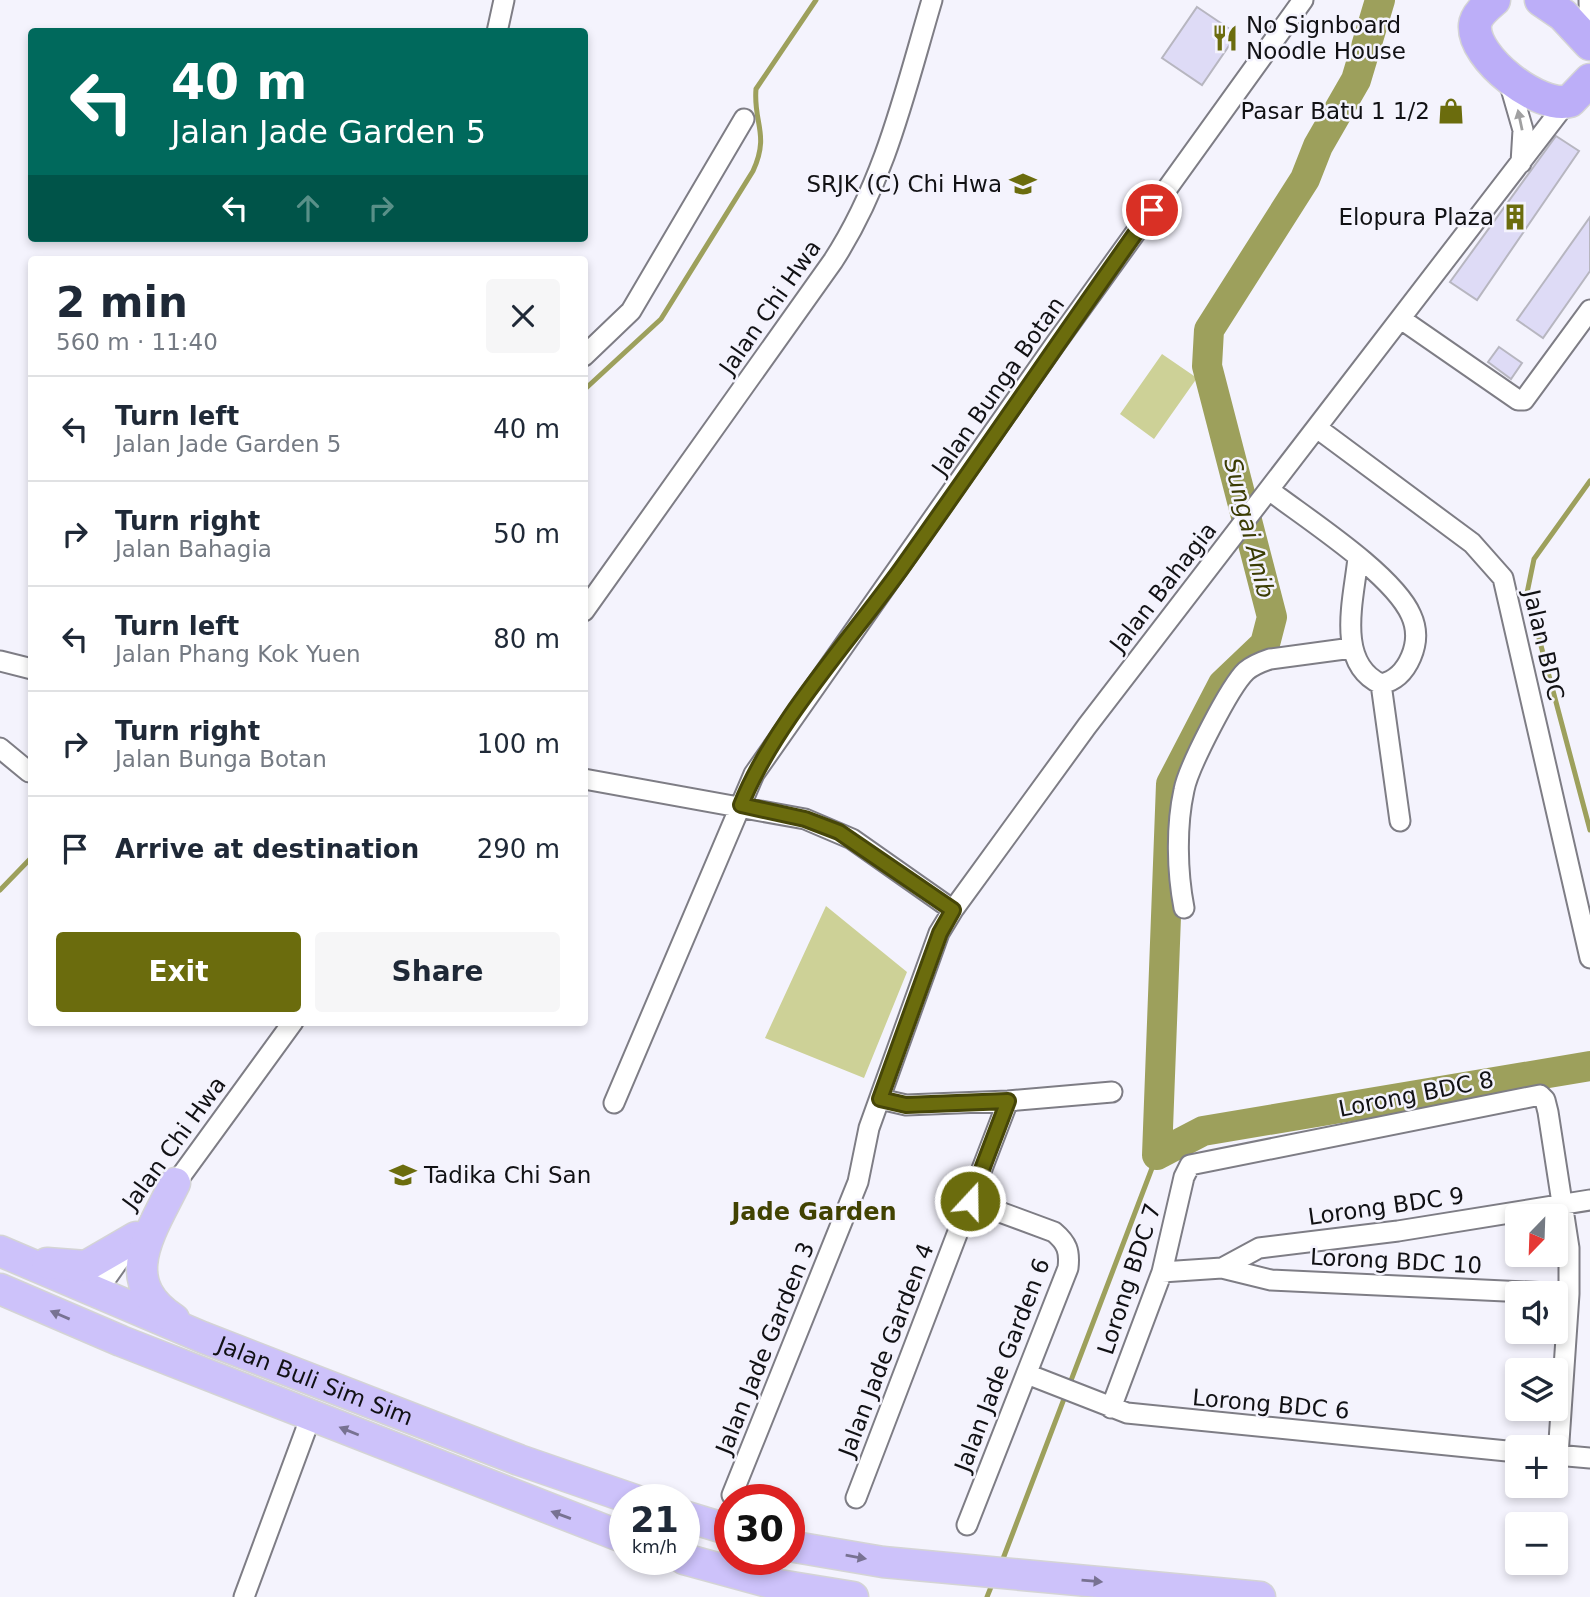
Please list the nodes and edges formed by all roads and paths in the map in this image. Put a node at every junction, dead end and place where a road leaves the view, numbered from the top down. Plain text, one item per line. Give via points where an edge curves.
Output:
1 (504, 0) edge
2 (932, 0) edge
3 (1303, 0) edge
4 (1494, 0) edge
5 (1541, 0) edge
6 (1589, 0) edge
7 (1468, 12) edge
8 (498, 28) edge
9 (1590, 43) edge
10 (1508, 78) junction
11 (1579, 100) edge
12 (744, 119) dead end
13 (1521, 164) junction
14 (1590, 310) edge
15 (1401, 319) junction
16 (588, 353) edge
17 (1317, 428) junction
18 (1264, 497) junction
19 (1358, 558) junction
20 (588, 605) edge
21 (1352, 648) junction
22 (0, 661) edge
23 (28, 668) edge
24 (1381, 684) junction
25 (0, 748) edge
26 (28, 771) edge
27 (588, 780) edge
28 (741, 805) junction
29 (1400, 821) dead end
30 (1184, 908) dead end
31 (953, 910) junction
32 (1590, 958) edge
33 (290, 1026) edge
34 (1112, 1092) dead end
35 (880, 1099) junction
36 (1008, 1101) junction
37 (614, 1103) dead end
38 (1191, 1165) joint
39 (175, 1183) junction
40 (1590, 1200) edge
41 (970, 1201) junction
42 (1561, 1204) edge
43 (1568, 1205) edge
44 (1505, 1215) edge
45 (136, 1237) junction
46 (1568, 1243) edge
47 (0, 1250) edge
48 (1222, 1268) junction
49 (1162, 1272) junction
50 (0, 1289) edge
51 (95, 1294) junction
52 (1569, 1294) junction
53 (202, 1336) junction
54 (183, 1365) junction
55 (1027, 1374) junction
56 (1111, 1408) junction
57 (408, 1415) junction
58 (311, 1416) junction
59 (1558, 1435) edge
60 (1505, 1451) edge
61 (1568, 1456) edge
62 (1590, 1458) edge
63 (736, 1484) edge
64 (609, 1491) edge
65 (510, 1495) junction
66 (856, 1498) dead end
67 (967, 1525) dead end
68 (609, 1532) edge
69 (805, 1549) edge
70 (700, 1563) edge
71 (244, 1597) edge
72 (853, 1597) edge
73 (1260, 1597) edge

1 - 8 street
2 - 20 street, Jalan Chi Hwa via 864,212
3 - 28 street, Jalan Bunga Botan via 783,730 754,774
4 - 7 highway via 1480,13
5 - 9 highway
6 - 9 street
7 - 10 highway via 1478,41
10 - 11 highway via 1553,103
13 -> 10 street via 1523,130
11 - 13 street, Jalan Bahagia
12 - 16 street via 631,311
13 - 15 street, Jalan Bahagia
14 - 15 street via 1524,400
15 - 17 street, Jalan Bahagia
17 - 18 street, Jalan Bahagia
17 - 32 street, Jalan BDC via 1472,544 1503,578
18 - 19 street
18 - 31 street, Jalan Bahagia via 1087,726
19 - 21 street
19 - 24 street via 1404,602 1416,628 1406,666 1399,676
21 - 24 street via 1364,674
21 - 30 street via 1270,659 1257,663 1238,681 1184,790 1180,862
22 - 23 street
24 - 29 street
25 - 26 street
27 - 28 street
28 - 31 street via 805,819 839,832
28 - 37 street, Jalan Bunga Botan
31 - 35 street, Jalan Bahagia via 940,933
33 - 39 street, Jalan Chi Hwa
34 - 36 street
35 - 36 street via 906,1105
35 - 63 street, Jalan Jade Garden 3 via 858,1182
36 - 41 street, Jalan Jade Garden 4
38 - 42 street, Lorong BDC 8 via 1540,1095 1548,1112
38 - 49 street, Lorong BDC 7 via 1184,1177
39 - 45 street, Jalan Chi Hwa
39 - 53 main road via 143,1251 142,1276 145,1291 160,1310
40 - 43 street, Lorong BDC 9
41 - 55 street, Jalan Jade Garden 6 via 1054,1232 1070,1254
41 - 66 street, Jalan Jade Garden 4
44 - 48 street, Lorong BDC 9 via 1259,1248
45 - 47 main road via 96,1263 77,1267
45 - 51 street, Jalan Chi Hwa
46 - 52 street
47 - 51 main road, Jalan Buli Sim Sim
48 - 49 street
48 - 52 street, Lorong BDC 10 via 1271,1280
49 - 56 street, Lorong BDC 7
54 -> 50 main road, Jalan Buli Sim Sim
51 - 53 main road, Jalan Buli Sim Sim
51 - 54 main road via 97,1311 105,1320
52 - 59 street
53 - 57 main road, Jalan Buli Sim Sim
54 - 58 main road, Jalan Buli Sim Sim
55 - 56 street, Lorong BDC 6
55 - 67 street, Jalan Jade Garden 6
56 - 60 street, Lorong BDC 6 via 1168,1419
57 - 64 main road, Jalan Buli Sim Sim
57 - 65 main road via 462,1451 509,1473
65 -> 58 main road, Jalan Buli Sim Sim
58 - 71 street
61 - 62 street
68 -> 65 main road, Jalan Buli Sim Sim
69 -> 73 main road via 883,1562
70 - 72 main road via 779,1585

